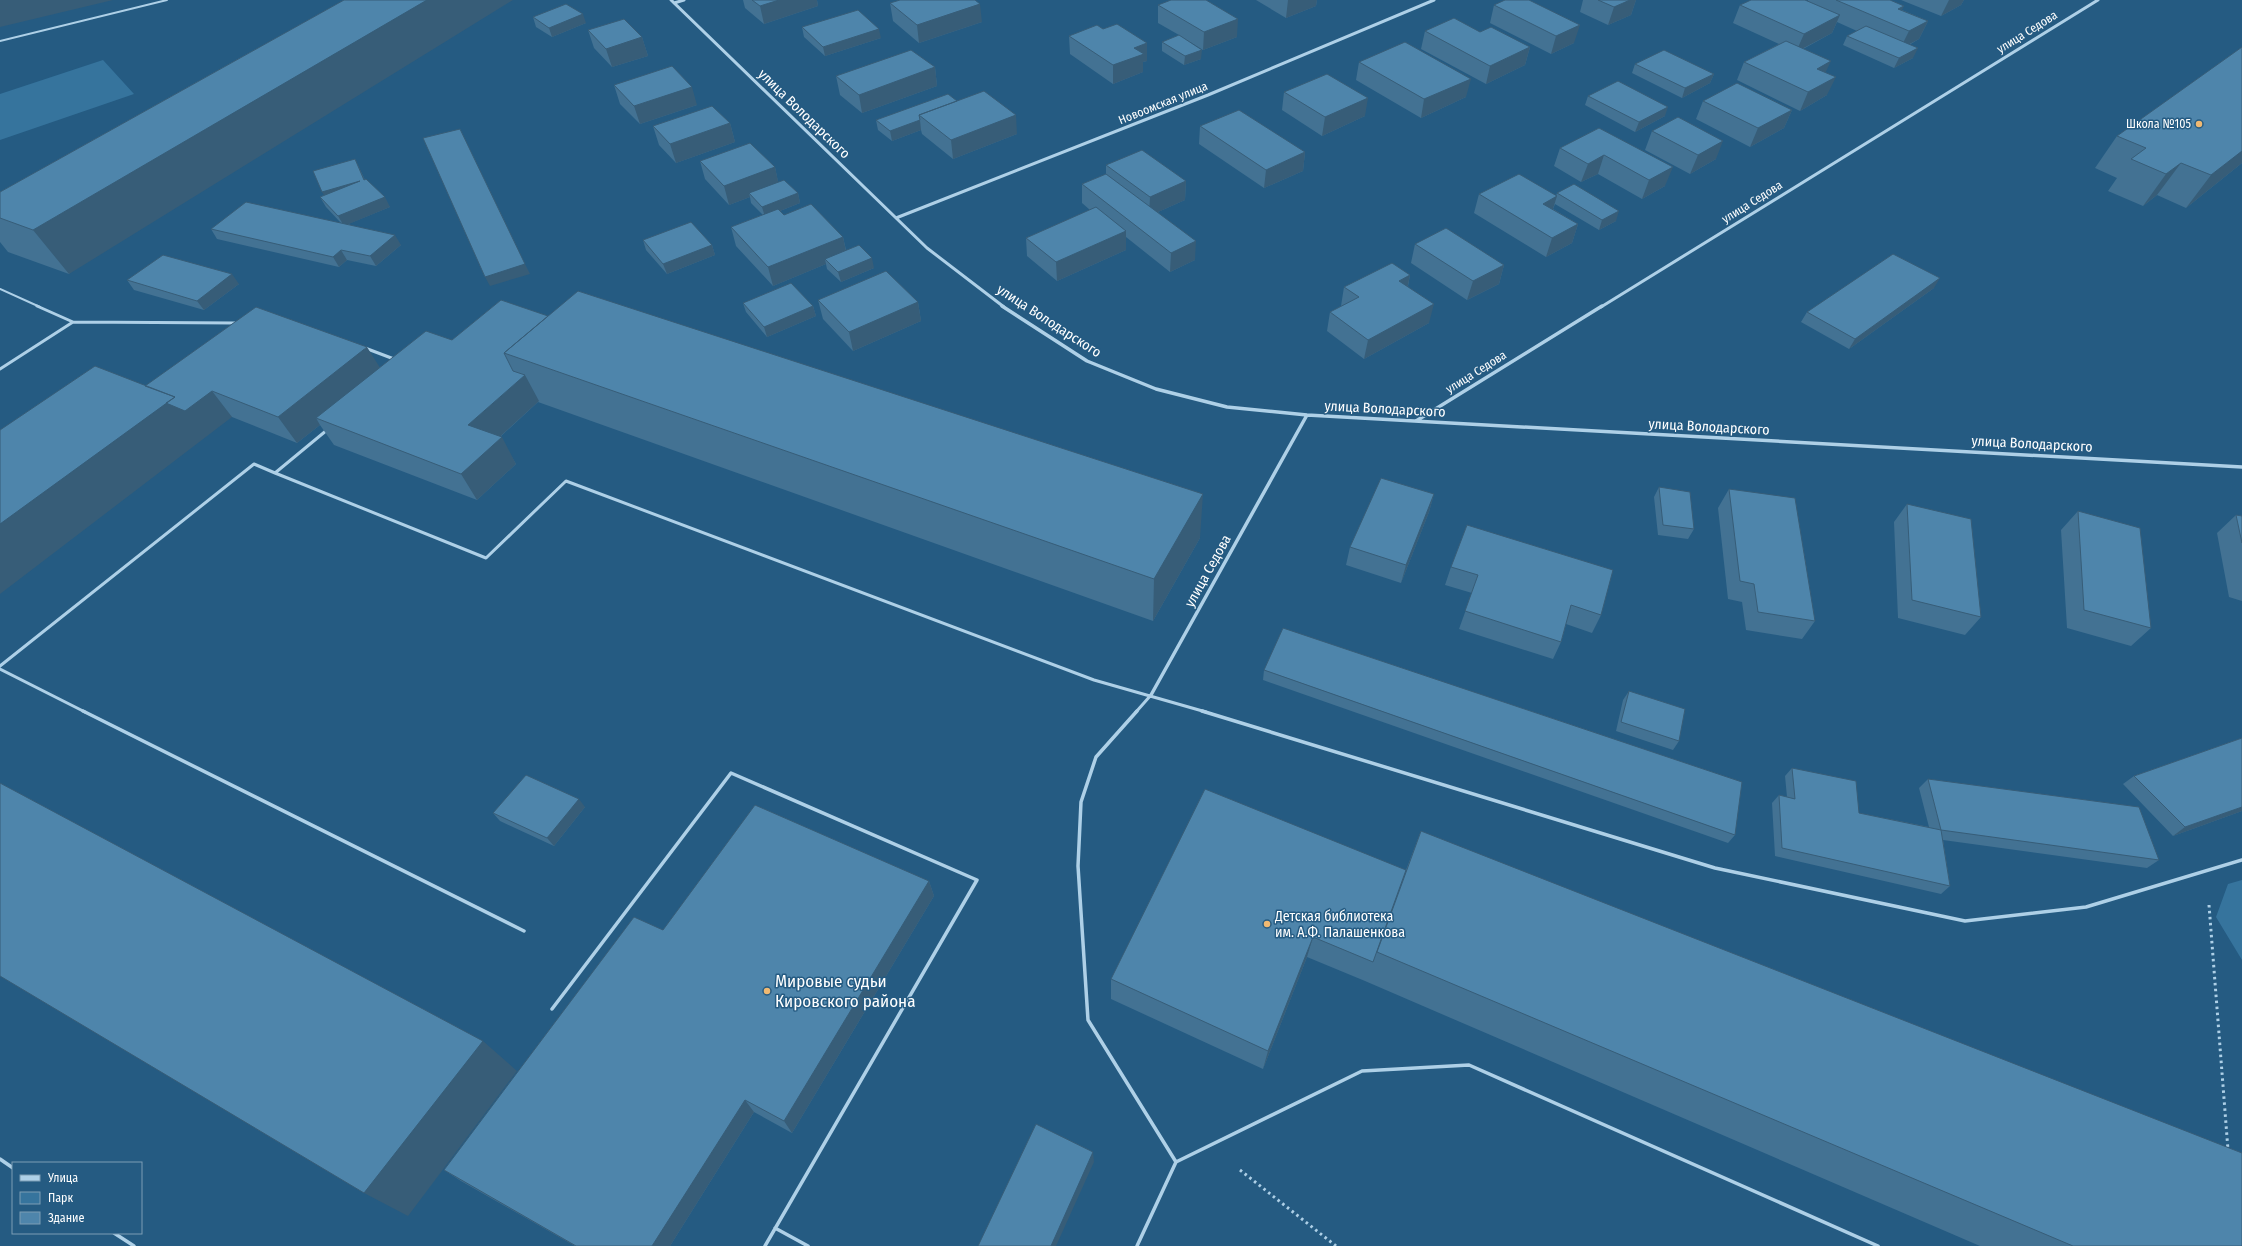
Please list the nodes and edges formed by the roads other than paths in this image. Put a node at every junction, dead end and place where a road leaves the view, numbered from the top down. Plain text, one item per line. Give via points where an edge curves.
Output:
1 (167, 0) edge
2 (684, 0) edge
3 (1434, 0) edge
4 (2098, 0) edge
5 (672, 2) edge
6 (0, 41) edge
7 (896, 218) junction
8 (0, 289) edge
9 (73, 322) junction
10 (239, 322) edge
11 (359, 346) edge
12 (402, 362) edge
13 (0, 369) edge
14 (1307, 415) junction
15 (1416, 421) junction
16 (330, 428) edge
17 (2242, 467) edge
18 (275, 473) junction
19 (0, 666) edge
20 (0, 670) edge
21 (1151, 695) junction
22 (2242, 860) edge
23 (524, 931) dead end
24 (552, 1009) dead end
25 (0, 1159) edge
26 (1176, 1162) junction
27 (12, 1167) edge
28 (775, 1228) junction
29 (116, 1234) edge
30 (134, 1246) edge
31 (765, 1246) edge
32 (808, 1246) edge
33 (1137, 1246) edge
34 (1878, 1246) edge

1 - 6 lane
2 - 5 street
3 - 7 street, Новоомская улица via 1208,95
4 - 15 street, улица Седова
5 - 7 street, улица Володарского
7 - 14 street, улица Володарского via 927,248 1013,314 1087,361 1156,389 1227,407
8 - 9 lane
9 - 10 lane
9 - 13 lane
11 - 12 lane
14 - 15 street, улица Володарского
14 - 21 street, улица Седова
15 - 17 street, улица Володарского
16 - 18 lane
18 - 19 lane via 254,464
18 - 21 lane via 486,558 566,481 1094,680
20 - 23 lane
21 - 22 lane via 1715,868 1965,921 2086,907
21 - 26 lane via 1096,757 1081,802 1078,866 1088,1020
24 - 28 lane via 731,773 977,880
25 - 27 lane
26 - 33 lane
26 - 34 lane via 1362,1071 1469,1065
28 - 31 lane
28 - 32 lane
29 - 30 lane

